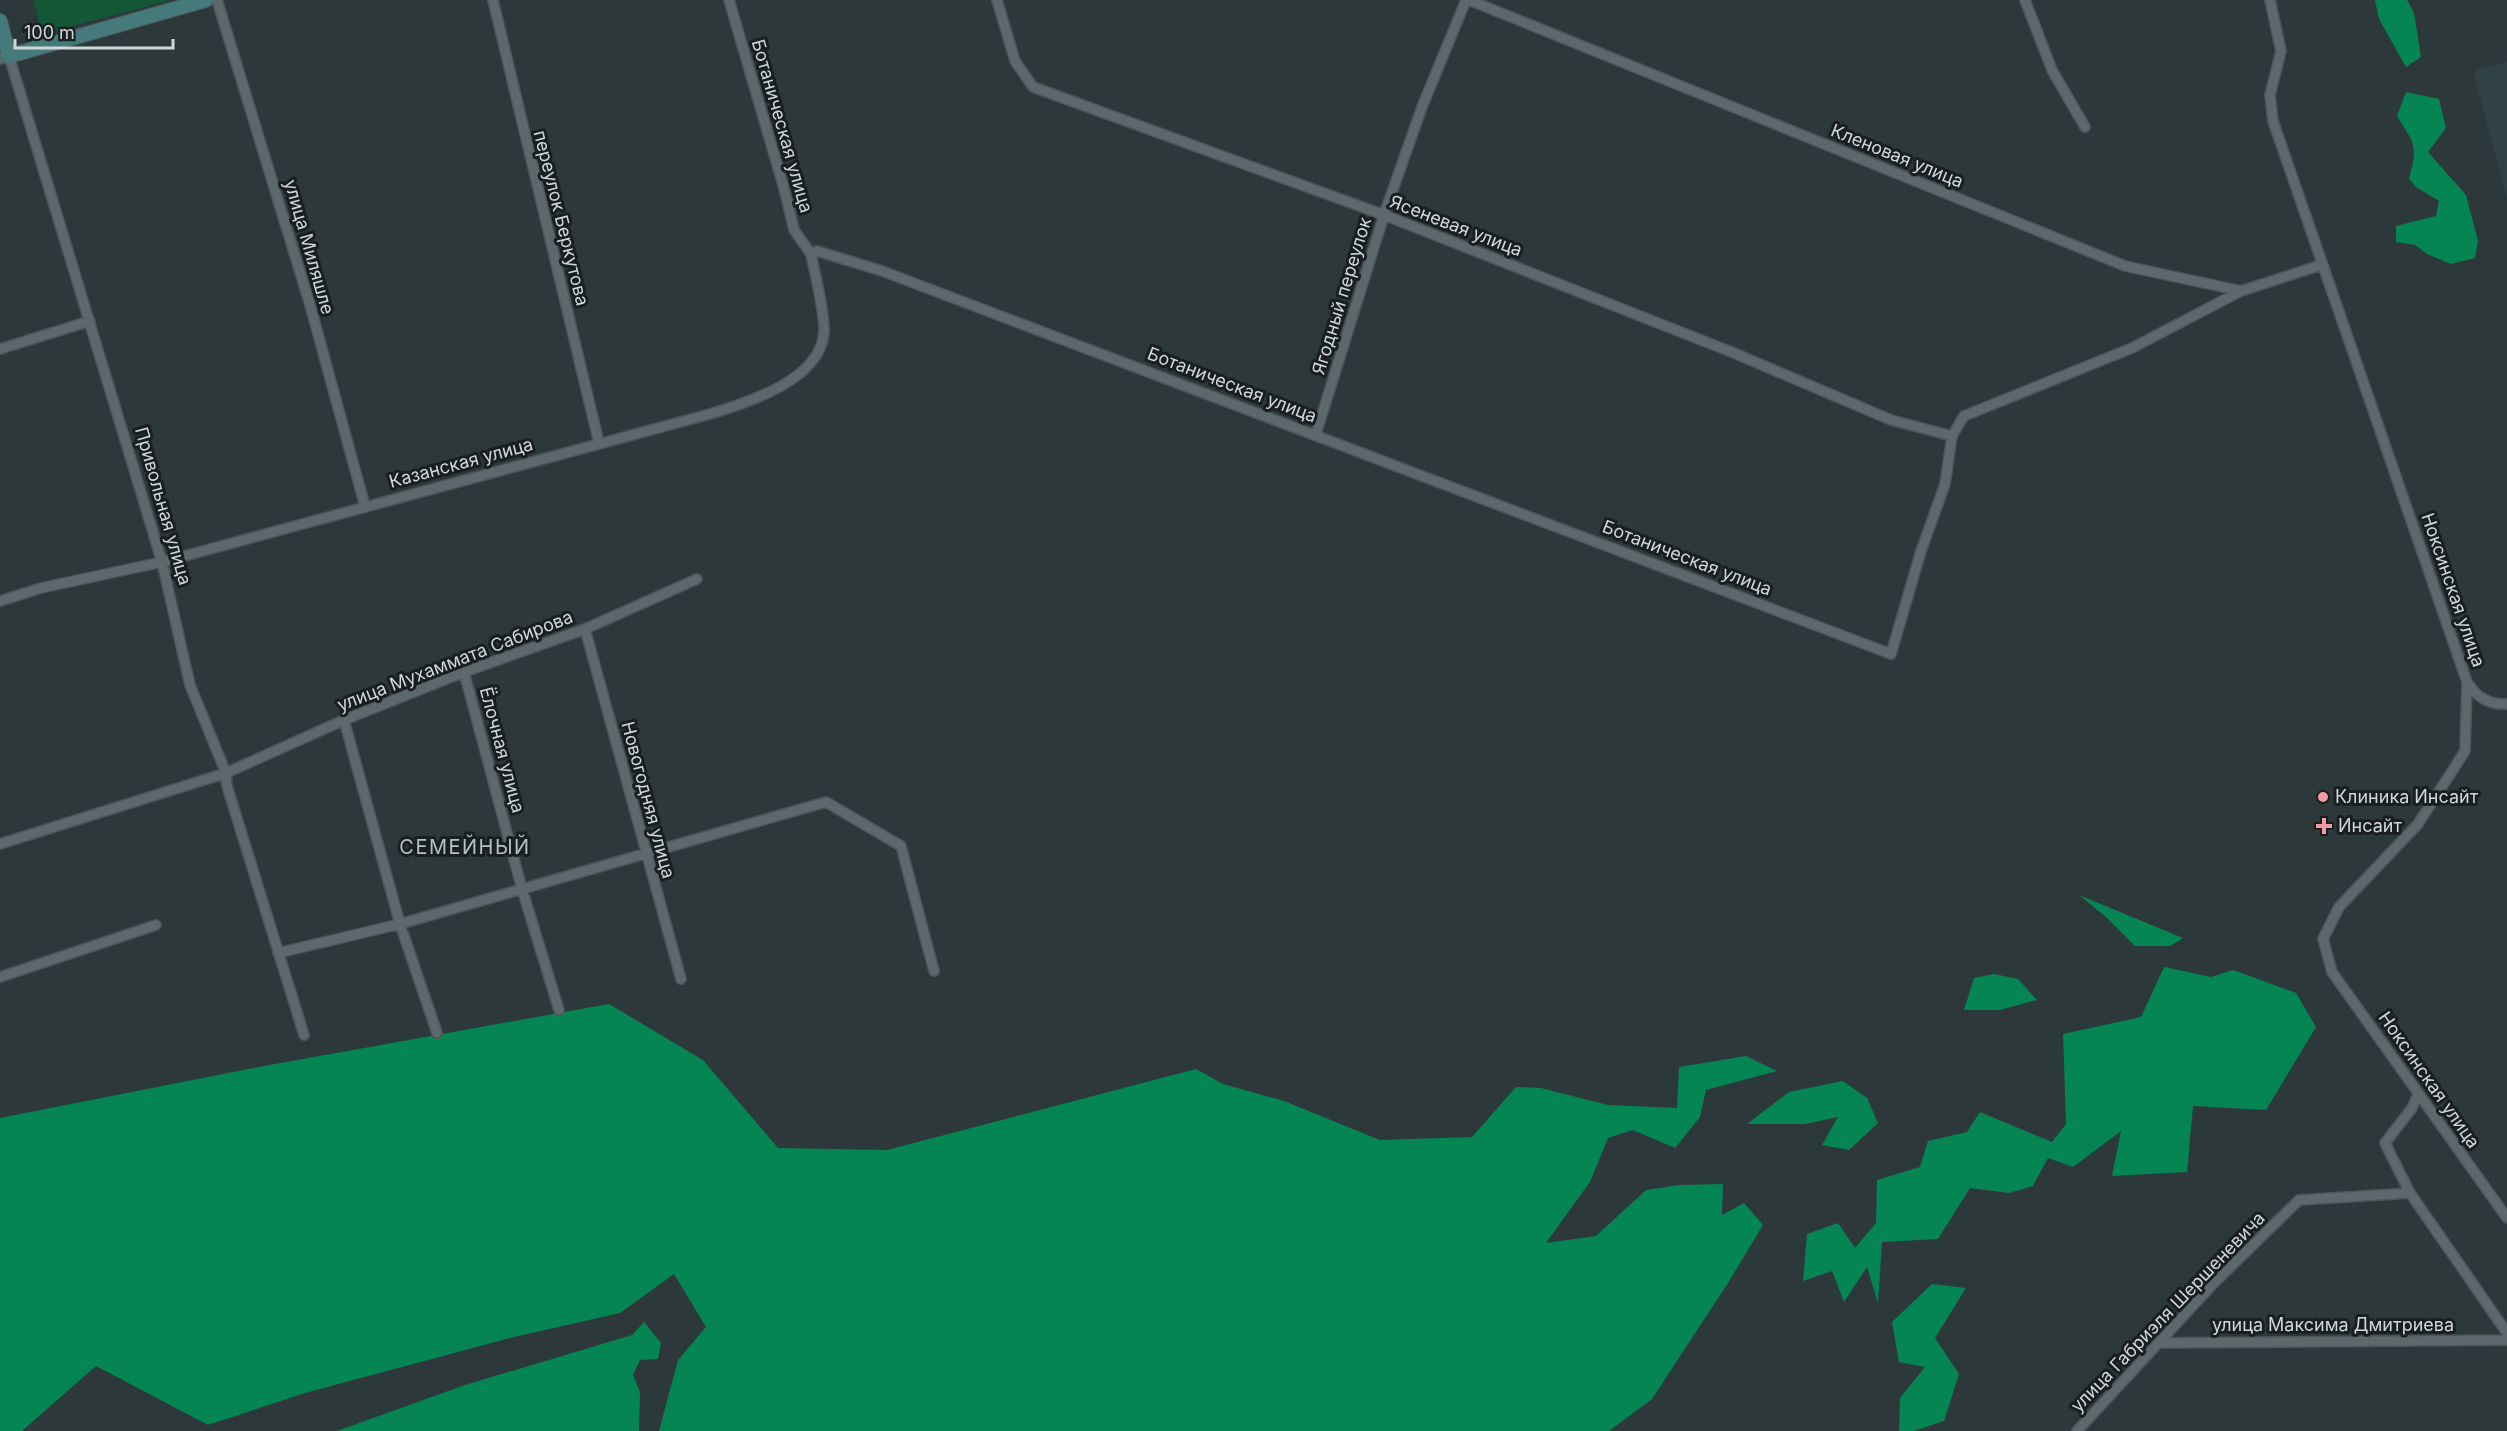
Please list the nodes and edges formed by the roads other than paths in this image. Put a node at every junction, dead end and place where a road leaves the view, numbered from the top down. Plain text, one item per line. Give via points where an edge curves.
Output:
1 (206, 0) edge
2 (217, 0) edge
3 (492, 0) edge
4 (729, 0) edge
5 (997, 0) edge
6 (1468, 0) edge
7 (2025, 0) edge
8 (2270, 0) edge
9 (0, 21) edge
10 (5, 57) edge
11 (2085, 127) dead end
12 (1384, 215) junction
13 (811, 254) junction
14 (2321, 265) junction
15 (2241, 291) junction
16 (90, 321) junction
17 (0, 349) edge
18 (1316, 434) junction
19 (1952, 436) junction
20 (598, 443) junction
21 (365, 506) junction
22 (162, 562) junction
23 (697, 579) dead end
24 (0, 601) edge
25 (585, 629) junction
26 (464, 672) junction
27 (2467, 682) junction
28 (2507, 704) edge
29 (344, 720) junction
30 (226, 773) junction
31 (0, 844) edge
32 (645, 854) junction
33 (522, 889) junction
34 (400, 924) junction
35 (156, 926) dead end
36 (278, 953) junction
37 (934, 971) dead end
38 (0, 976) edge
39 (681, 979) dead end
40 (559, 1010) dead end
41 (437, 1033) dead end
42 (304, 1035) dead end
43 (2418, 1094) junction
44 (2410, 1193) junction
45 (2507, 1218) edge
46 (2507, 1333) edge
47 (2507, 1341) edge
48 (2158, 1343) junction
49 (2078, 1431) edge

1 - 10 street
2 - 21 street, улица Миляшле via 310,305
3 - 20 street, переулок Беркутова
4 - 13 street, Ботаническая улица via 794,230
5 - 12 street, Ясеневая улица via 1015,62 1033,87
6 - 12 street, Ягодный переулок via 1422,107
6 - 15 street, Кленовая улица via 2125,266
7 - 11 street via 2052,70
8 - 14 street, Ноксинская улица via 2281,51 2270,95 2273,121
9 - 10 street, Привольная улица
10 - 16 street, Привольная улица
12 - 18 street, Ягодный переулок
12 - 19 street, Ясеневая улица via 1734,352 1891,420
13 - 18 street, Ботаническая улица via 816,252 882,271
13 - 20 street, Казанская улица via 824,333 815,357 792,379 755,400
14 - 15 street
14 - 27 street, Ноксинская улица
15 - 19 street via 2132,348 1964,416
16 - 17 street
16 - 22 street, Привольная улица
18 - 19 street, Ботаническая улица via 1891,654 1945,484
20 - 21 street, Казанская улица
21 - 22 street, Казанская улица
22 - 24 street, Казанская улица via 41,588
22 - 30 street, Привольная улица via 190,685
23 - 25 street, улица Мухаммата Сабирова
25 - 26 street, улица Мухаммата Сабирова
25 - 32 street, Новогодняя улица
26 - 29 street, улица Мухаммата Сабирова
26 - 33 street, Ёлочная улица
27 - 28 street via 2487,702
27 - 43 street, Ноксинская улица via 2465,751 2418,824 2339,907 2323,939 2332,972
29 - 30 street, улица Мухаммата Сабирова
29 - 34 street
30 - 31 street
30 - 36 street, Привольная улица
32 - 33 street
32 - 37 street via 826,802 901,846
32 - 39 street, Новогодняя улица
33 - 34 street
33 - 40 street, Ёлочная улица
34 - 36 street
34 - 41 street
35 - 38 street
36 - 42 street, Привольная улица
43 - 44 street via 2385,1143
43 - 45 street, Ноксинская улица
44 - 46 street
44 - 48 street, улица Габриэля Шершеневича via 2299,1200
47 - 48 street, улица Максима Дмитриева
48 - 49 street, улица Габриэля Шершеневича

